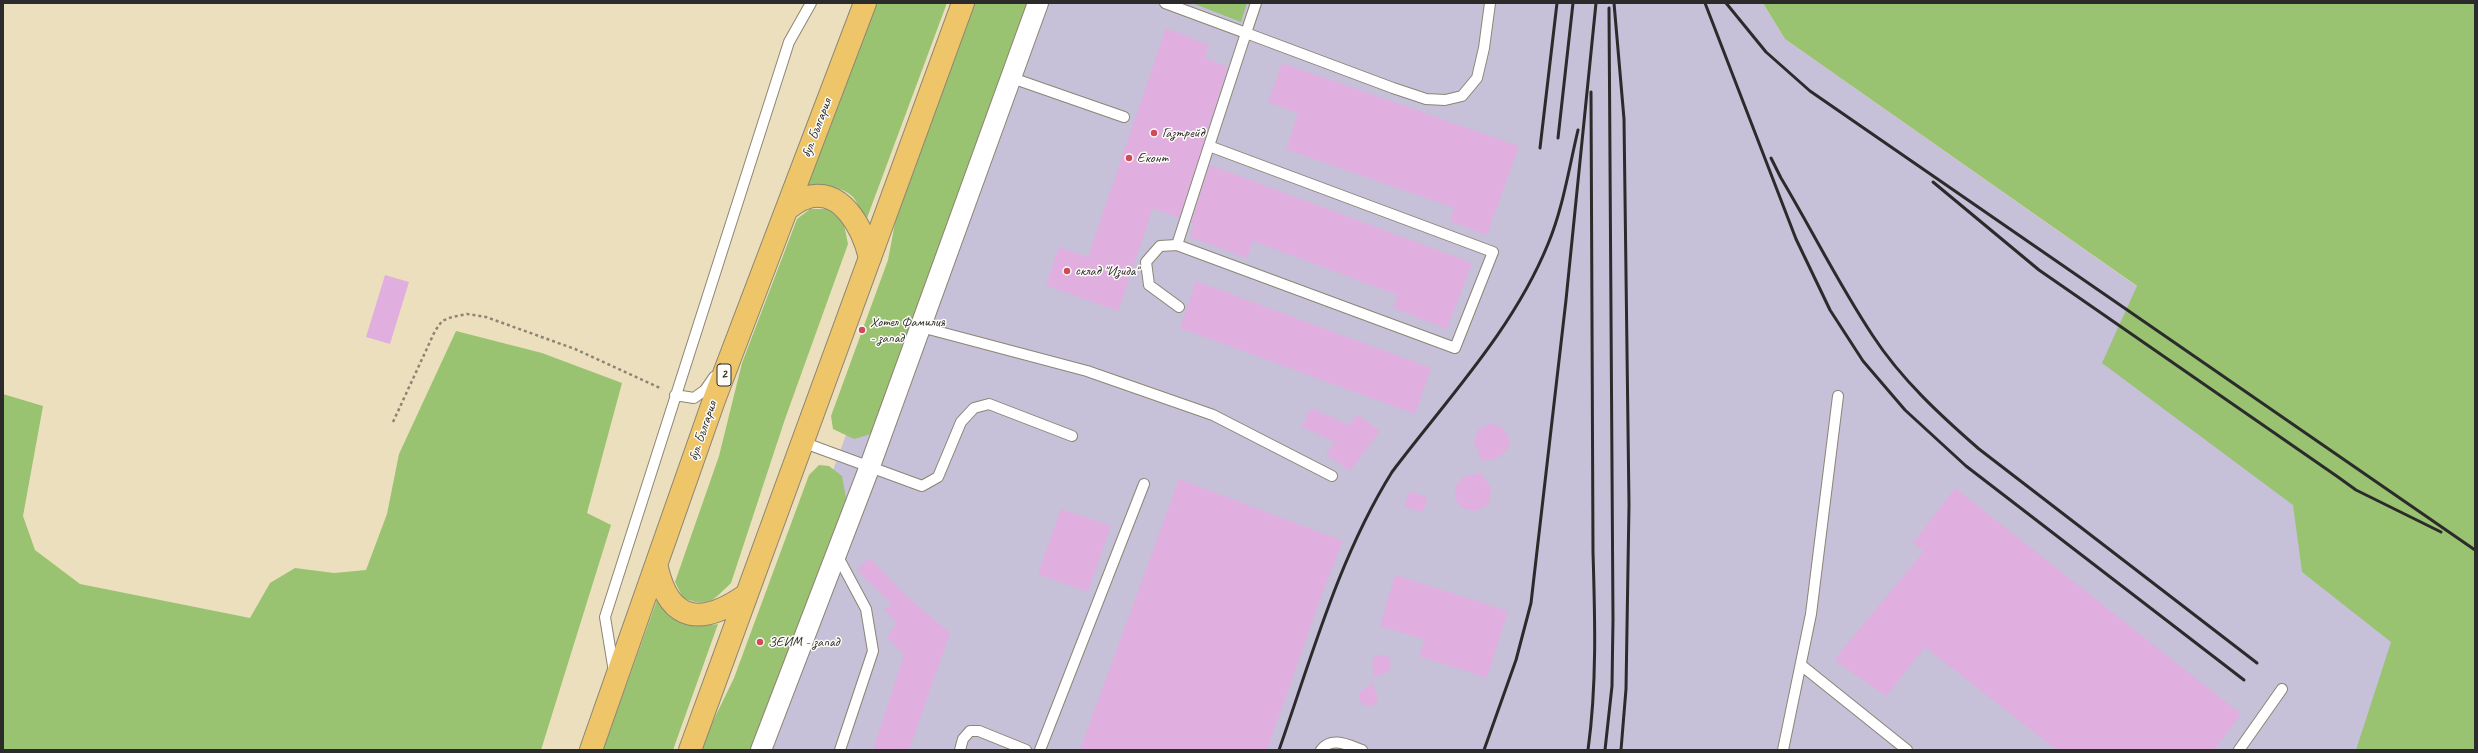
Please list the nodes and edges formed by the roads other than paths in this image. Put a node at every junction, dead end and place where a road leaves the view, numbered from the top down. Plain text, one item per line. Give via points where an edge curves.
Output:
1 (811, 3) edge
2 (865, 3) edge
3 (963, 3) edge
4 (1038, 3) edge
5 (1165, 3) edge
6 (1256, 3) edge
7 (1490, 3) edge
8 (1246, 33) junction
9 (1012, 78) junction
10 (1124, 117) dead end
11 (1209, 146) junction
12 (787, 209) junction
13 (1177, 245) junction
14 (870, 258) junction
15 (1179, 307) dead end
16 (921, 328) junction
17 (734, 349) junction
18 (676, 395) junction
19 (1838, 396) dead end
20 (1072, 436) dead end
21 (802, 442) junction
22 (870, 466) junction
23 (1332, 476) dead end
24 (1144, 484) dead end
25 (836, 553) junction
26 (656, 568) junction
27 (746, 595) junction
28 (1801, 665) junction
29 (615, 682) junction
30 (2282, 689) dead end
31 (591, 750) edge
32 (690, 750) edge
33 (761, 750) edge
34 (840, 750) edge
35 (960, 750) edge
36 (1026, 750) edge
37 (1040, 750) edge
38 (1321, 750) edge
39 (1362, 750) edge
40 (1783, 750) edge
41 (1907, 750) edge
42 (2239, 750) edge

1 - 18 lane via 789,42
2 - 12 highway, бул. България / 2
3 - 14 highway
4 - 9 street
5 - 8 lane
6 - 8 lane
7 - 8 lane via 1477,78 1462,96 1446,100 1426,99 1393,88
8 - 11 lane
9 - 10 lane
9 - 16 street
11 - 13 lane
11 - 13 lane via 1493,252 1455,348
12 - 14 highway via 803,199 832,199 847,209 855,220 865,237
12 - 17 highway, бул. България / 2
13 - 15 lane via 1160,246 1146,262 1149,285
14 - 21 highway
16 - 22 street
16 - 23 lane via 1087,371 1213,415
17 - 18 lane via 705,390 694,398
17 - 26 highway, бул. България / 2
18 - 29 lane via 605,617
19 - 28 lane via 1811,614
20 - 22 lane via 989,404 974,408 962,422 938,477 922,486
21 - 22 lane
21 - 27 highway
22 - 25 street
24 - 37 lane
25 - 33 street
25 - 34 lane via 866,609 873,651
26 - 27 highway via 670,603 696,615 712,614 727,609
26 - 29 highway, бул. България / 2
27 - 32 highway
28 - 40 lane
28 - 41 lane
29 - 31 highway, бул. България / 2
30 - 42 lane
35 - 36 lane via 970,731 979,731
38 - 39 lane via 1325,745 1340,742

